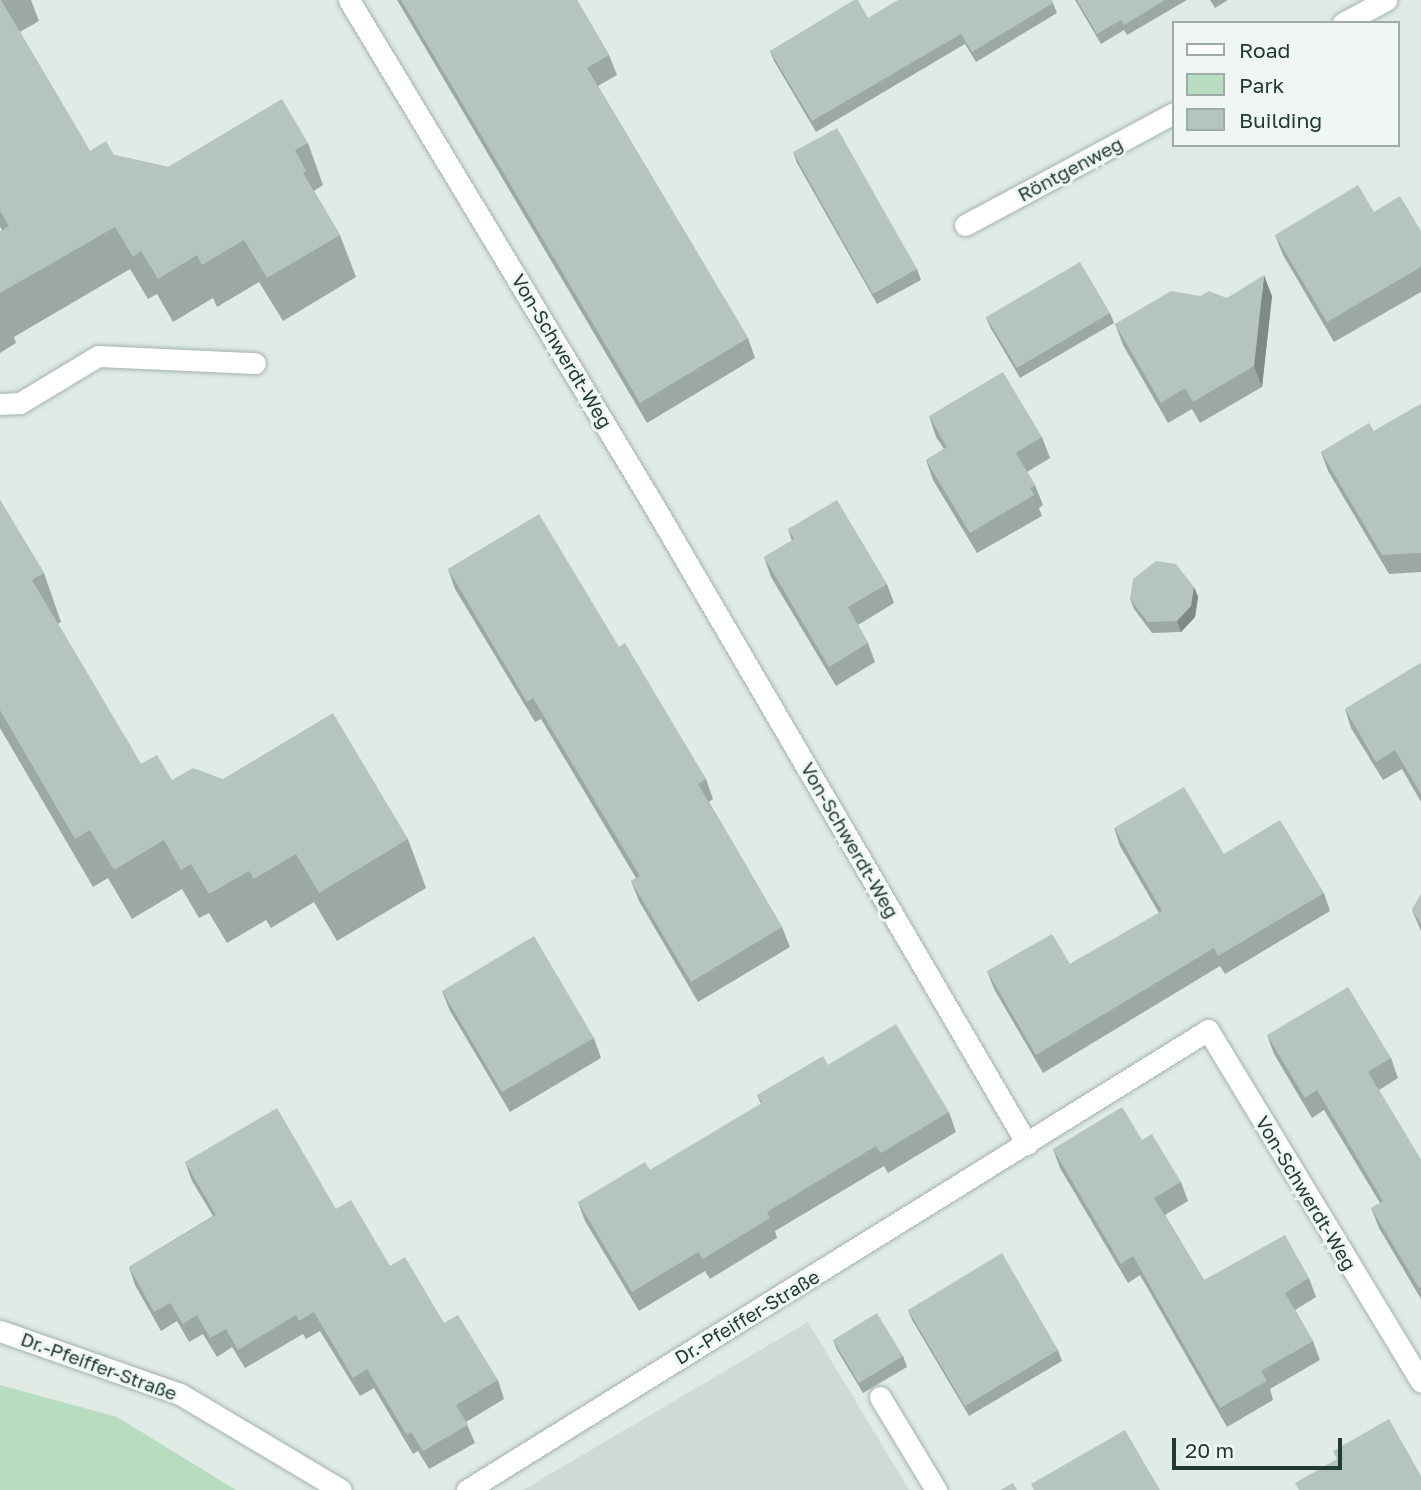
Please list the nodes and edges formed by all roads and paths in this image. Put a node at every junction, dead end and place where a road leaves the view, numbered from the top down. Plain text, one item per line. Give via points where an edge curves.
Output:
1 (349, 0) edge
2 (1386, 0) edge
3 (1347, 21) edge
4 (1172, 114) edge
5 (965, 225) dead end
6 (255, 363) dead end
7 (0, 404) edge
8 (1027, 1144) junction
9 (0, 1331) edge
10 (1421, 1382) edge
11 (880, 1397) dead end
12 (341, 1490) edge
13 (467, 1490) edge
14 (936, 1490) edge

1 - 8 street, Von-Schwerdt-Weg via 637,478
2 - 3 street
4 - 5 street, Röntgenweg
6 - 7 street via 98,356 20,403
8 - 10 street, Von-Schwerdt-Weg via 1208,1030
8 - 13 street, Dr.-Pfeiffer-Straße
9 - 12 street, Dr.-Pfeiffer-Straße via 180,1394
11 - 14 street

